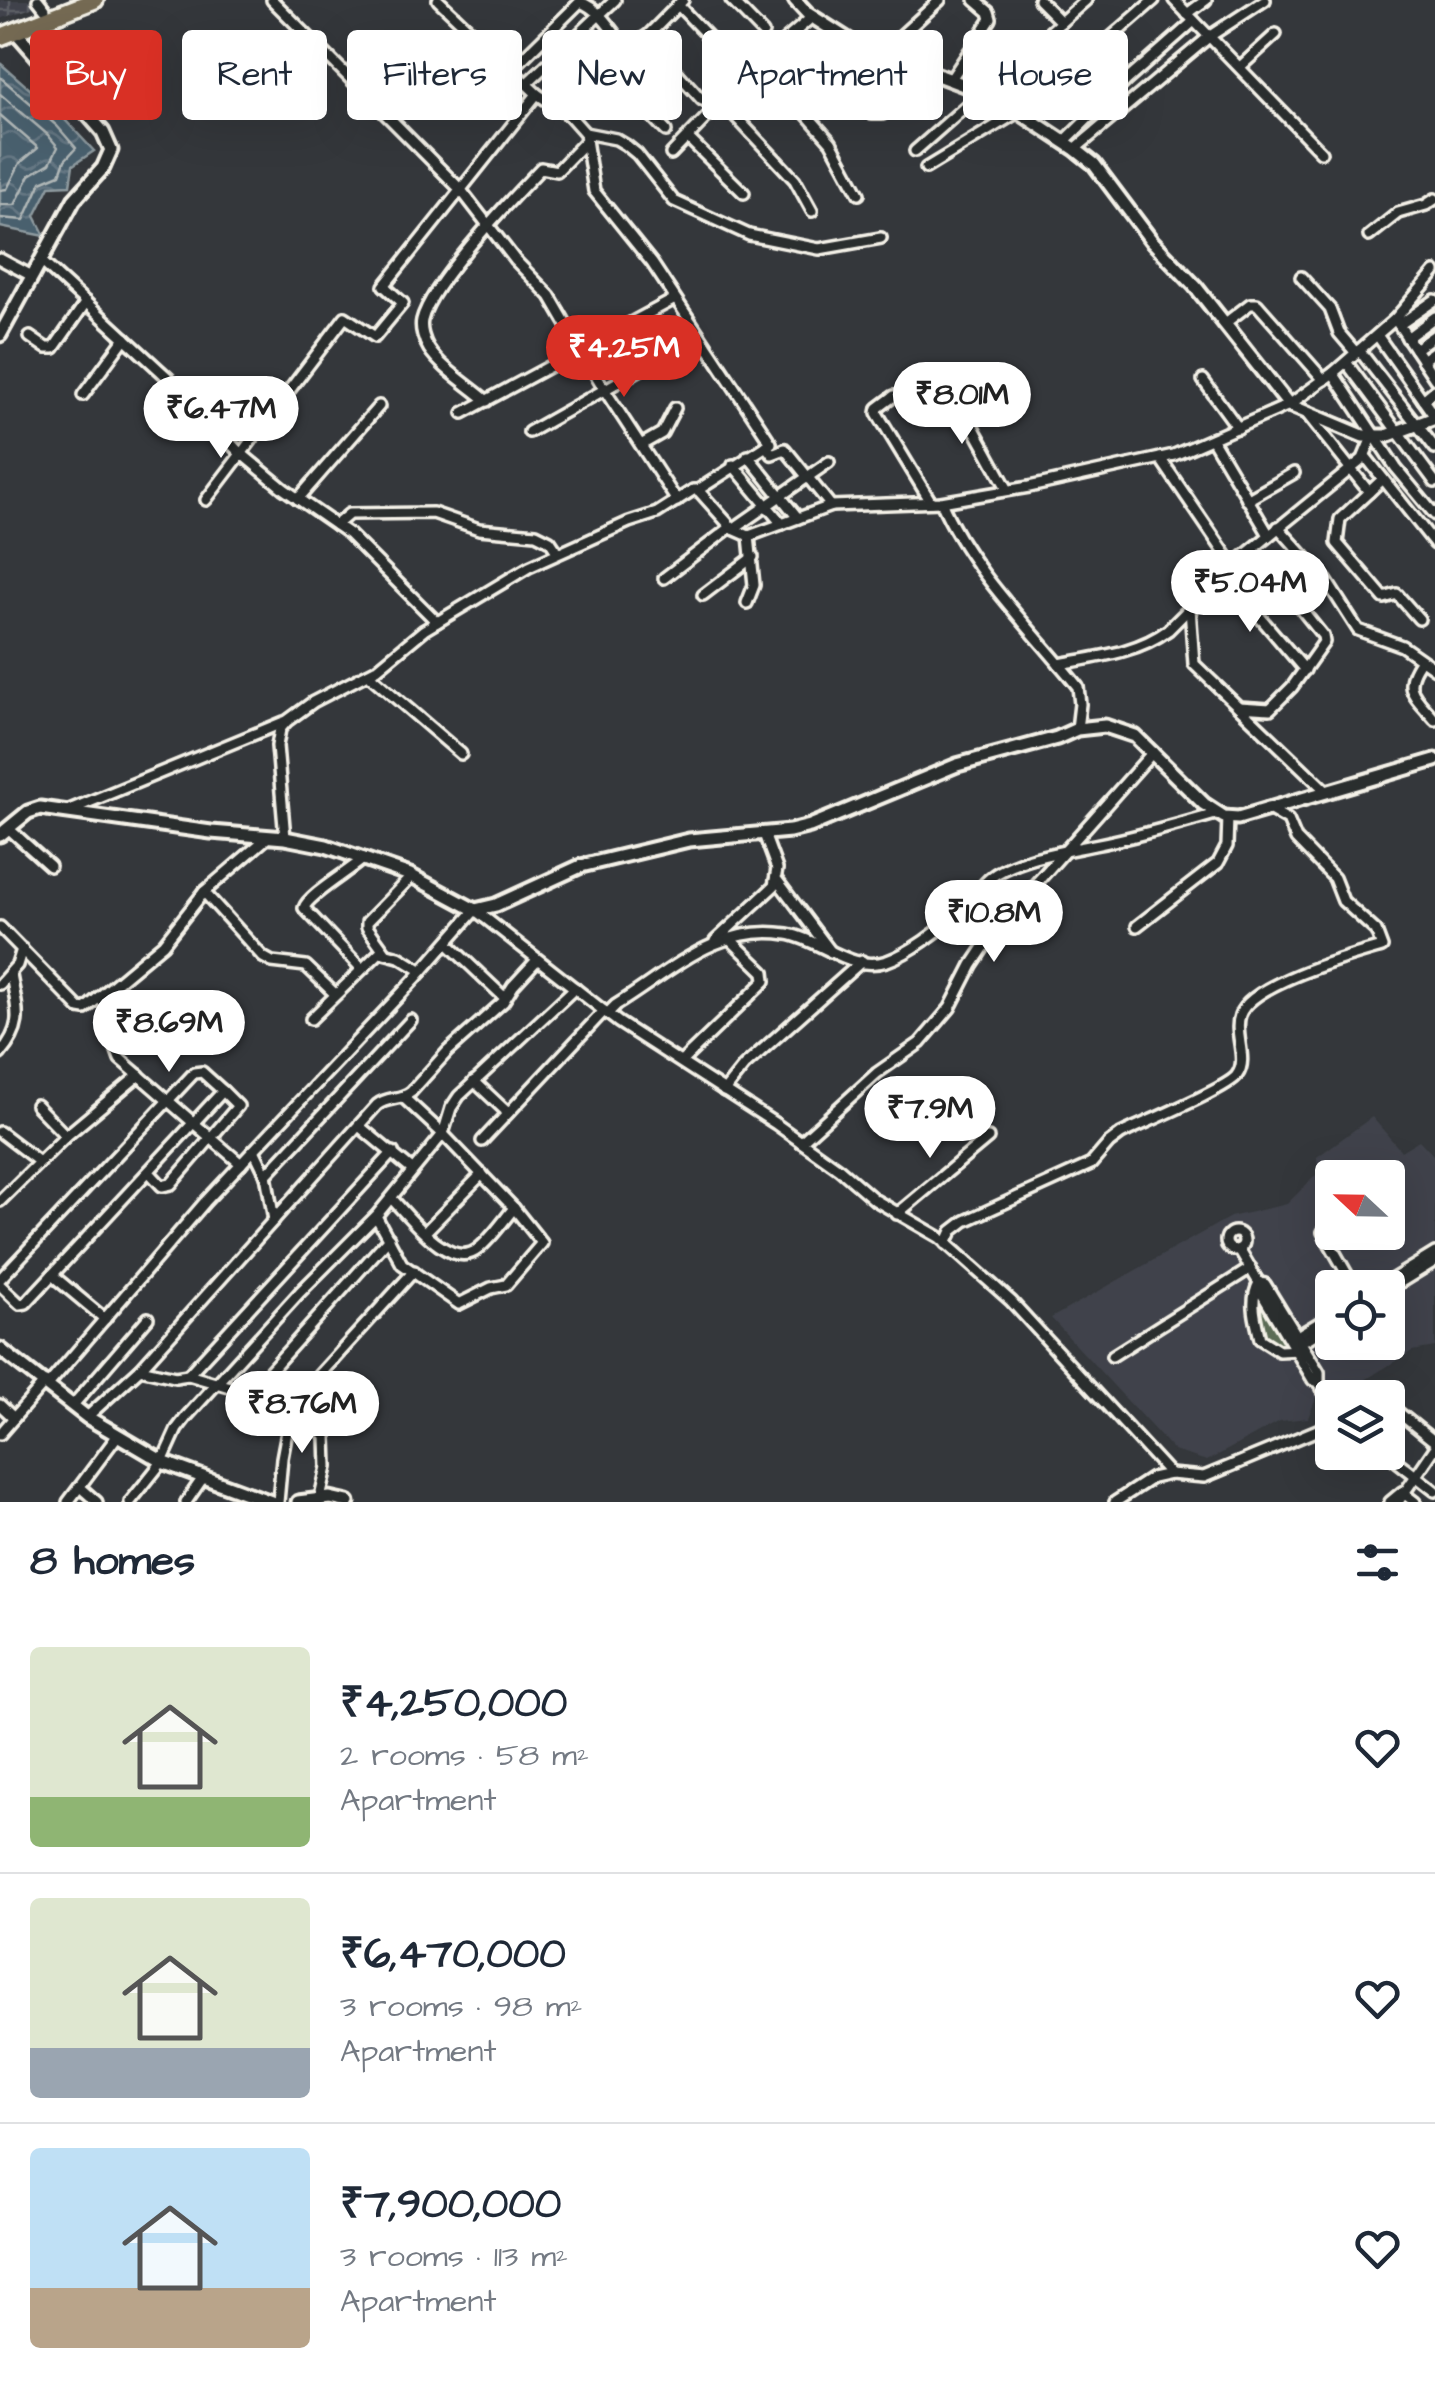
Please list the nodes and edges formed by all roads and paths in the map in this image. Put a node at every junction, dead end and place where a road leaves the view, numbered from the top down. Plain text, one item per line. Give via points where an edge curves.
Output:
1 (67, 0) edge
2 (95, 0) edge
3 (272, 0) edge
4 (438, 0) edge
5 (616, 0) edge
6 (731, 0) edge
7 (940, 0) edge
8 (975, 0) edge
9 (1039, 0) edge
10 (1086, 0) edge
11 (1154, 0) edge
12 (1174, 0) edge
13 (1206, 0) edge
14 (1265, 0) edge
15 (799, 1) edge
16 (680, 2) edge
17 (41, 4) edge
18 (600, 16) junction
19 (812, 17) junction
20 (1191, 18) junction
21 (1061, 22) junction
22 (469, 30) edge
23 (611, 30) edge
24 (651, 30) edge
25 (705, 30) edge
26 (760, 30) edge
27 (799, 30) edge
28 (833, 30) edge
29 (907, 30) edge
30 (1052, 30) edge
31 (1119, 30) edge
32 (5, 31) edge
33 (1276, 34) dead end
34 (1210, 36) junction
35 (522, 59) edge
36 (1240, 66) junction
37 (943, 75) edge
38 (682, 78) edge
39 (951, 78) junction
40 (522, 80) edge
41 (963, 83) edge
42 (526, 84) junction
43 (536, 94) junction
44 (542, 98) edge
45 (702, 100) dead end
46 (963, 107) edge
47 (573, 120) edge
48 (655, 120) edge
49 (704, 120) edge
50 (739, 120) edge
51 (811, 120) edge
52 (1008, 120) edge
53 (1034, 120) edge
54 (666, 131) dead end
55 (586, 137) junction
56 (688, 138) junction
57 (1070, 145) junction
58 (914, 151) dead end
59 (1321, 152) dead end
60 (671, 154) dead end
61 (926, 168) dead end
62 (460, 190) junction
63 (744, 194) dead end
64 (859, 194) dead end
65 (1435, 199) edge
66 (812, 210) dead end
67 (487, 226) junction
68 (1369, 236) dead end
69 (881, 238) dead end
70 (0, 259) edge
71 (41, 261) junction
72 (1435, 272) edge
73 (32, 276) junction
74 (1301, 277) dead end
75 (1425, 285) junction
76 (676, 298) junction
77 (1435, 298) edge
78 (86, 302) junction
79 (1435, 317) edge
80 (1397, 322) junction
81 (1224, 324) junction
82 (1377, 335) junction
83 (1435, 335) edge
84 (0, 336) edge
85 (700, 336) junction
86 (30, 337) dead end
87 (125, 338) junction
88 (1408, 338) junction
89 (581, 349) junction
90 (1415, 349) junction
91 (1435, 351) edge
92 (1358, 352) junction
93 (1422, 360) junction
94 (1346, 362) junction
95 (1329, 377) junction
96 (1435, 379) edge
97 (1203, 380) dead end
98 (950, 385) dead end
99 (604, 389) junction
100 (1435, 390) edge
101 (83, 395) dead end
102 (894, 396) dead end
103 (487, 400) junction
104 (1423, 400) junction
105 (1289, 404) junction
106 (379, 406) dead end
107 (675, 408) dead end
108 (464, 413) dead end
109 (1307, 414) junction
110 (1435, 417) edge
111 (1417, 424) junction
112 (1238, 428) junction
113 (529, 432) dead end
114 (1396, 432) junction
115 (1375, 435) junction
116 (1212, 439) junction
117 (641, 445) junction
118 (766, 446) junction
119 (1435, 448) edge
120 (243, 455) junction
121 (748, 456) junction
122 (1365, 456) junction
123 (1160, 458) junction
124 (829, 462) dead end
125 (733, 465) junction
126 (1349, 470) junction
127 (1294, 472) dead end
128 (807, 478) junction
129 (1383, 479) junction
130 (1435, 482) edge
131 (698, 490) junction
132 (1008, 490) junction
133 (1369, 492) junction
134 (780, 496) junction
135 (298, 499) junction
136 (206, 500) dead end
137 (1247, 500) junction
138 (676, 501) junction
139 (936, 502) junction
140 (767, 505) junction
141 (831, 506) junction
142 (1435, 515) edge
143 (798, 518) junction
144 (336, 524) junction
145 (782, 524) junction
146 (732, 528) junction
147 (1274, 531) junction
148 (748, 536) junction
149 (1435, 544) edge
150 (1252, 548) junction
151 (558, 553) junction
152 (753, 557) junction
153 (1233, 565) junction
154 (1223, 574) junction
155 (664, 578) dead end
156 (702, 596) dead end
157 (747, 603) dead end
158 (1190, 608) junction
159 (1419, 619) dead end
160 (437, 622) junction
161 (1421, 660) junction
162 (1059, 664) junction
163 (1306, 670) junction
164 (1435, 670) edge
165 (368, 674) junction
166 (1236, 706) junction
167 (1435, 720) edge
168 (287, 721) junction
169 (1076, 729) junction
170 (1153, 752) junction
171 (461, 754) dead end
172 (1435, 760) edge
173 (1326, 791) junction
174 (1267, 808) junction
175 (64, 812) junction
176 (1223, 815) junction
177 (4, 831) edge
178 (764, 834) junction
179 (268, 837) junction
180 (285, 838) junction
181 (1062, 850) junction
182 (364, 858) junction
183 (50, 866) dead end
184 (412, 876) junction
185 (777, 880) junction
186 (204, 892) junction
187 (475, 910) junction
188 (1137, 926) dead end
189 (0, 927) edge
190 (729, 938) junction
191 (713, 942) junction
192 (448, 944) junction
193 (22, 949) junction
194 (384, 952) junction
195 (833, 954) junction
196 (537, 960) junction
197 (862, 961) junction
198 (360, 968) junction
199 (422, 971) junction
200 (10, 975) junction
201 (0, 984) edge
202 (575, 988) junction
203 (335, 994) junction
204 (99, 996) junction
205 (506, 998) junction
206 (607, 1014) junction
207 (312, 1019) dead end
208 (411, 1020) dead end
209 (0, 1054) edge
210 (680, 1062) junction
211 (139, 1075) junction
212 (474, 1081) junction
213 (224, 1091) junction
214 (724, 1091) junction
215 (404, 1098) junction
216 (170, 1101) junction
217 (36, 1104) dead end
218 (508, 1113) junction
219 (194, 1122) junction
220 (359, 1126) junction
221 (0, 1132) edge
222 (443, 1134) junction
223 (66, 1136) junction
224 (212, 1138) junction
225 (988, 1138) dead end
226 (482, 1141) dead end
227 (801, 1142) junction
228 (254, 1150) junction
229 (393, 1152) junction
230 (38, 1162) junction
231 (241, 1164) junction
232 (412, 1170) junction
233 (149, 1172) junction
234 (482, 1174) junction
235 (266, 1175) junction
236 (2, 1194) edge
237 (392, 1199) junction
238 (514, 1208) junction
239 (897, 1214) junction
240 (376, 1216) junction
241 (274, 1220) junction
242 (425, 1232) junction
243 (389, 1238) junction
244 (946, 1244) junction
245 (1240, 1249) dead end
246 (1435, 1253) edge
247 (1435, 1261) edge
248 (1251, 1268) junction
249 (414, 1270) junction
250 (1405, 1271) edge
251 (52, 1276) junction
252 (1405, 1280) edge
253 (0, 1282) edge
254 (1259, 1283) junction
255 (148, 1318) dead end
256 (105, 1320) junction
257 (1315, 1325) edge
258 (1315, 1335) edge
259 (1298, 1346) junction
260 (0, 1349) edge
261 (1112, 1356) dead end
262 (140, 1370) junction
263 (188, 1374) junction
264 (1315, 1381) edge
265 (218, 1382) junction
266 (47, 1384) junction
267 (248, 1394) junction
268 (73, 1405) junction
269 (292, 1405) junction
270 (0, 1406) edge
271 (87, 1416) junction
272 (14, 1418) junction
273 (1405, 1419) edge
274 (289, 1424) junction
275 (1315, 1431) edge
276 (0, 1434) edge
277 (118, 1435) junction
278 (1435, 1445) edge
279 (162, 1462) junction
280 (1405, 1467) edge
281 (1170, 1474) junction
282 (1414, 1474) junction
283 (202, 1478) junction
284 (80, 1487) junction
285 (1435, 1491) edge
286 (1400, 1497) edge
287 (246, 1499) edge
288 (320, 1501) edge
289 (68, 1502) edge
290 (97, 1502) edge
291 (130, 1502) edge
292 (186, 1502) edge
293 (271, 1502) edge
294 (278, 1502) edge
295 (298, 1502) edge
296 (348, 1502) edge
297 (1115, 1502) edge
298 (1390, 1502) edge
299 (1415, 1502) edge

1 - 17 highway
2 - 32 highway
3 - 62 street
4 - 22 street
5 - 18 street
6 - 26 street
7 - 29 street
8 - 39 street via 991,19
9 - 21 street
10 - 21 street
11 - 31 street
12 - 20 street
13 - 20 street
14 - 34 street
15 - 19 street
16 - 24 street
16 - 25 street
17 - 32 highway
18 - 23 street
18 - 35 street via 580,2
18 - 42 street
19 - 27 street
19 - 28 street
20 - 34 street
20 - 57 street
21 - 30 street
32 - 71 street via 102,132 111,150
33 - 36 street
34 - 36 street
34 - 57 street
36 - 59 street
37 - 39 street
38 - 45 street
39 - 41 street
40 - 42 street
42 - 43 street
43 - 44 street
43 - 62 street
46 - 58 street
47 - 55 street
48 - 54 street
49 - 56 street
50 - 66 street via 795,180
51 - 64 street
52 - 61 street
53 - 57 street
55 - 67 street via 557,171 541,168
55 - 69 street via 626,145 674,200 749,235 819,249
55 - 76 street via 594,191
56 - 60 street
56 - 63 street
57 - 81 street via 1094,164
62 - 67 street
62 - 120 street via 384,286 404,303 375,336 346,318
65 - 68 street via 1398,213
67 - 89 street via 550,296
67 - 103 street via 431,300 422,327 430,351
70 - 73 street
71 - 73 street
71 - 78 street
72 - 75 street
73 - 84 street
74 - 92 street
75 - 77 street
75 - 80 street
76 - 85 street
76 - 89 street
77 - 80 street
78 - 86 street via 54,348
78 - 87 street
79 - 88 street
80 - 82 street
80 - 88 street
81 - 95 street via 1257,304
81 - 105 street
82 - 92 street
82 - 104 street
83 - 90 street
85 - 99 street
85 - 118 street via 770,442
87 - 101 street
87 - 120 street
88 - 90 street
89 - 99 street
89 - 103 street
90 - 93 street
91 - 93 street
92 - 94 street
92 - 111 street
93 - 96 street
94 - 95 street
94 - 114 street
95 - 105 street
95 - 115 street
97 - 112 street
98 - 132 street
99 - 113 street
99 - 117 street
100 - 104 street
102 - 139 street via 877,413
103 - 108 street
104 - 110 street
105 - 109 street
105 - 112 street
106 - 135 street
107 - 117 street via 662,433
109 - 115 street
109 - 126 street
110 - 111 street
111 - 114 street
111 - 119 street
112 - 116 street
114 - 115 street
114 - 130 street
115 - 122 street
115 - 142 street
116 - 123 street
116 - 137 street
117 - 138 street
118 - 121 street
118 - 128 street via 772,454 785,448
120 - 135 street
120 - 136 street
121 - 125 street
121 - 134 street
122 - 126 street
122 - 129 street
123 - 132 street
123 - 153 street
124 - 128 street
125 - 131 street
125 - 140 street
126 - 133 street
126 - 147 street
127 - 137 street
128 - 134 street
128 - 141 street
129 - 133 street
129 - 149 street
131 - 138 street
131 - 146 street
132 - 139 street
133 - 159 street via 1340,519 1338,543 1384,598 1397,594
134 - 140 street
134 - 143 street
135 - 144 street
137 - 147 street
138 - 151 street
139 - 141 street
139 - 162 street
140 - 145 street
140 - 146 street
141 - 143 street
143 - 145 street
144 - 151 street via 349,514 433,513 478,529 536,534
144 - 160 street
145 - 148 street
146 - 148 street
146 - 155 street
147 - 150 street
147 - 161 street via 1326,580 1358,630
148 - 152 street
150 - 153 street
150 - 163 street via 1322,636 1322,648
151 - 160 street
152 - 156 street
152 - 157 street
153 - 154 street
154 - 158 street
154 - 163 street
158 - 162 street via 1156,639
158 - 166 street via 1194,664
160 - 165 street
161 - 164 street
161 - 167 street via 1409,684
162 - 169 street via 1078,687
163 - 166 street via 1270,708
165 - 168 street
165 - 171 street
166 - 173 street
168 - 175 street
168 - 180 street via 277,746
169 - 170 street via 1105,726 1136,736
169 - 178 street via 957,764 810,826
170 - 176 street
170 - 181 street
172 - 173 street
173 - 174 street
174 - 176 street via 1238,818
174 - 244 street via 1288,820 1296,839 1334,878 1343,901 1376,931 1382,948 1333,960 1268,991 1238,1018 1241,1066 1228,1084 1121,1134 1091,1164 965,1221
175 - 177 street via 40,808
175 - 179 street
176 - 181 street
176 - 188 street via 1226,846 1218,863
177 - 183 street
178 - 185 street
178 - 187 street via 689,840 581,866
179 - 180 street
179 - 186 street
180 - 182 street
181 - 197 street via 996,872 957,916 914,945 889,960
181 - 227 street via 984,944 950,1008 920,1043 876,1073
182 - 184 street
182 - 198 street via 304,908
184 - 187 street
184 - 194 street via 367,922
185 - 191 street
185 - 195 street
186 - 203 street via 263,957 306,966
186 - 204 street via 163,944
187 - 192 street
187 - 196 street
189 - 193 street
190 - 191 street
190 - 195 street via 790,934
190 - 210 street via 764,972 764,981
191 - 206 street
192 - 199 street
192 - 205 street
193 - 200 street
193 - 204 street via 80,1008
194 - 198 street
194 - 199 street
195 - 197 street
196 - 202 street
196 - 205 street
197 - 214 street
198 - 203 street
199 - 228 street
200 - 201 street
200 - 209 street via 18,1023
202 - 206 street
202 - 212 street
203 - 207 street
204 - 211 street via 118,1025 118,1055
205 - 215 street
206 - 210 street
206 - 218 street
208 - 235 street
210 - 214 street
211 - 216 street
211 - 223 street
212 - 218 street
212 - 222 street via 454,1101
213 - 216 street via 197,1072
213 - 219 street
213 - 224 street via 238,1109
214 - 227 street
215 - 220 street via 383,1100
215 - 222 street
216 - 219 street
216 - 253 street
217 - 223 street
218 - 226 street
219 - 224 street
219 - 233 street
220 - 229 street
220 - 241 street
221 - 230 street
222 - 232 street
222 - 234 street
223 - 230 street
224 - 231 street
224 - 233 street via 166,1187
225 - 239 street
227 - 239 street
228 - 231 street
228 - 235 street
229 - 232 street
229 - 263 street
230 - 236 street
231 - 256 street
232 - 237 street
233 - 251 street
234 - 238 street
234 - 242 street
235 - 241 street
237 - 240 street
237 - 242 street
238 - 242 street via 469,1254 452,1255
238 - 249 street via 542,1243 506,1285 459,1304
239 - 244 street
240 - 243 street
240 - 265 street
241 - 262 street
243 - 249 street via 396,1258
243 - 267 street
244 - 281 street via 1010,1301
245 - 248 street
246 - 250 street
247 - 252 street
248 - 254 street
248 - 261 street
249 - 269 street
251 - 253 street via 23,1304
251 - 256 street
254 - 259 street
254 - 259 street via 1254,1309 1260,1339 1271,1349
255 - 268 street
256 - 266 street
257 - 259 street via 1302,1333
258 - 259 street
259 - 264 street
260 - 266 street
262 - 263 street
262 - 271 street
263 - 265 street
265 - 267 street
265 - 279 street via 176,1429
266 - 268 street
266 - 272 street
267 - 269 street
268 - 271 street
269 - 274 street
270 - 272 street
271 - 277 street
272 - 276 street
273 - 278 street
274 - 288 street via 316,1426 326,1437
274 - 294 street
275 - 281 street via 1204,1477
277 - 279 street
277 - 284 street
278 - 282 street
279 - 283 street
279 - 291 street
280 - 282 street
281 - 297 street
282 - 285 street
282 - 286 street
283 - 287 street
283 - 292 street
284 - 289 street
284 - 290 street
286 - 298 street
286 - 299 street
287 - 293 street
288 - 295 street
288 - 296 street

